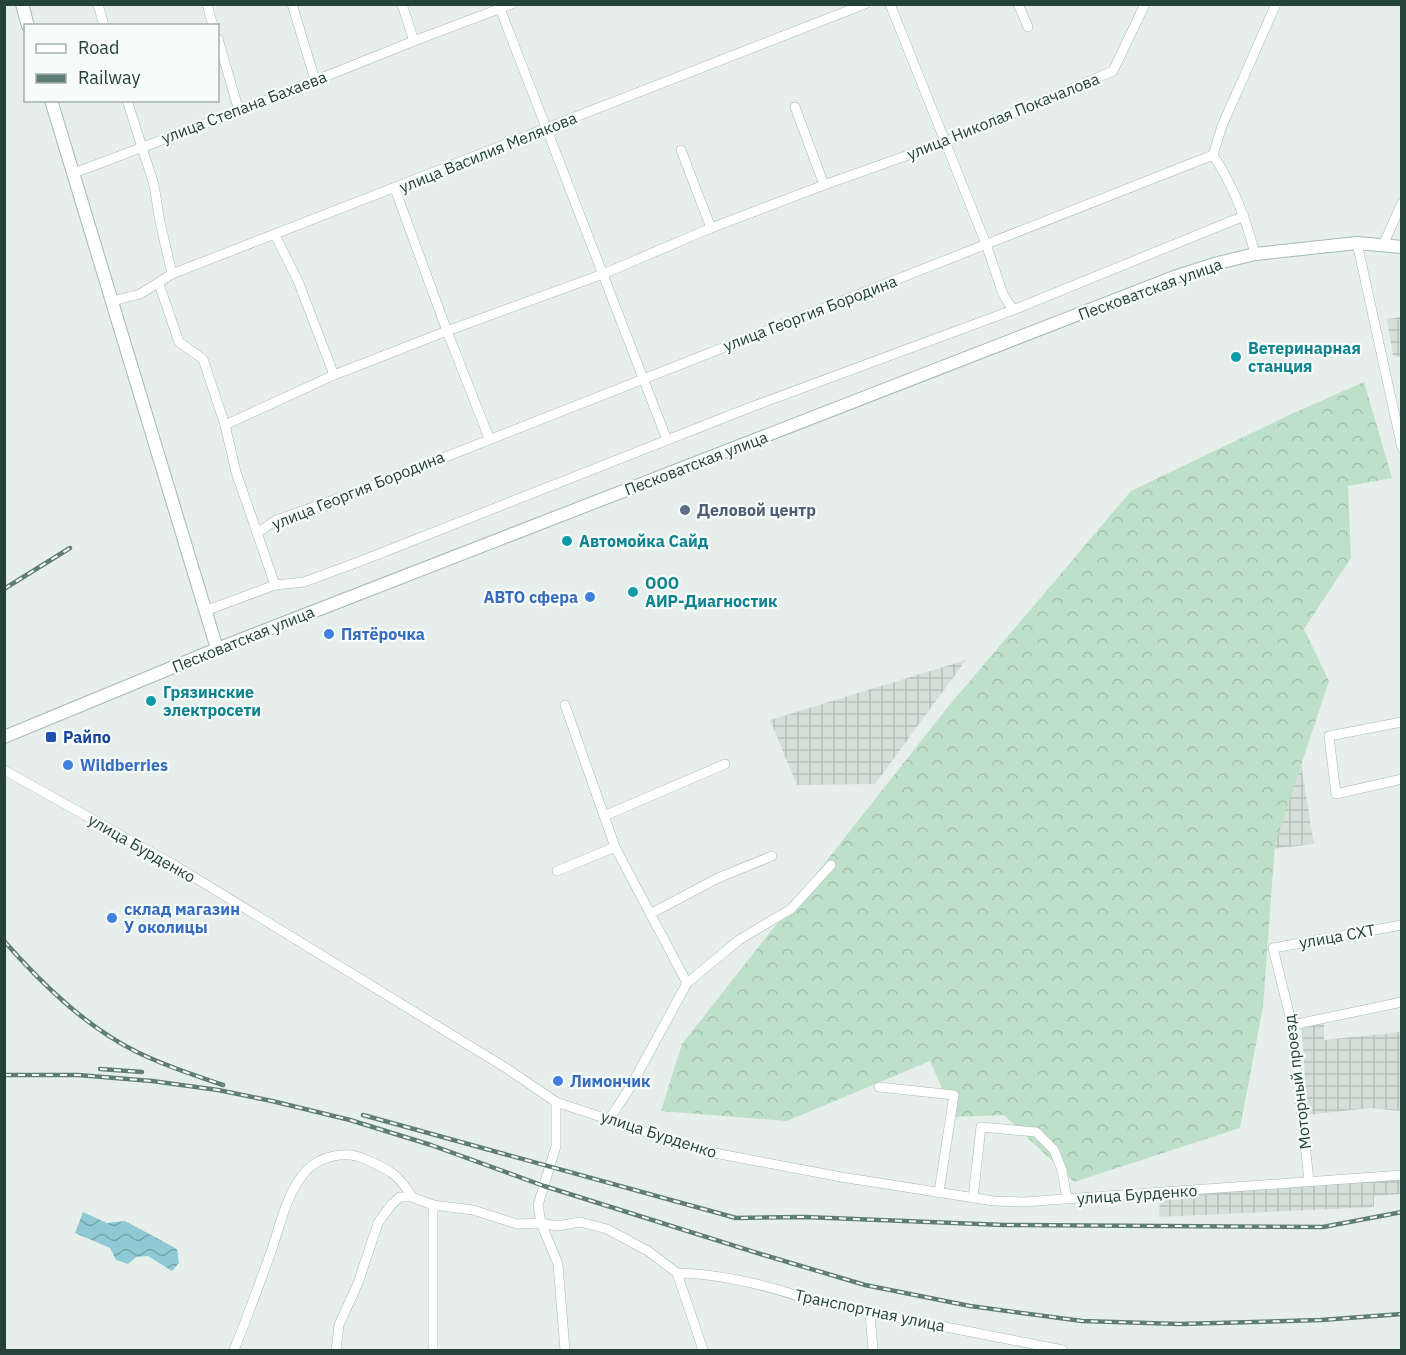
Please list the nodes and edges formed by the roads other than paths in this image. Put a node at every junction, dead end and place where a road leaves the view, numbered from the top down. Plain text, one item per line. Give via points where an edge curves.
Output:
1 (22, 4) edge
2 (98, 4) edge
3 (207, 4) edge
4 (292, 4) edge
5 (402, 4) edge
6 (512, 4) edge
7 (865, 4) edge
8 (890, 4) edge
9 (1018, 4) edge
10 (1145, 4) edge
11 (1276, 4) edge
12 (499, 7) edge
13 (27, 24) edge
14 (104, 24) edge
15 (212, 24) edge
16 (1028, 27) dead end
17 (414, 41) junction
18 (219, 42) edge
19 (315, 80) junction
20 (52, 102) edge
21 (128, 102) edge
22 (795, 107) dead end
23 (239, 111) junction
24 (547, 128) junction
25 (945, 142) junction
26 (143, 146) junction
27 (681, 150) dead end
28 (1213, 156) junction
29 (74, 173) junction
30 (824, 185) junction
31 (395, 189) junction
32 (1401, 203) edge
33 (1244, 216) junction
34 (711, 228) junction
35 (275, 235) junction
36 (1357, 243) junction
37 (986, 244) junction
38 (1383, 245) junction
39 (1401, 247) edge
40 (1255, 254) junction
41 (172, 274) junction
42 (603, 274) junction
43 (159, 284) junction
44 (113, 301) junction
45 (1013, 310) junction
46 (447, 331) junction
47 (334, 375) junction
48 (643, 379) junction
49 (225, 425) junction
50 (489, 438) junction
51 (667, 440) junction
52 (1401, 448) edge
53 (257, 533) junction
54 (275, 585) junction
55 (205, 611) junction
56 (217, 648) junction
57 (565, 705) dead end
58 (1401, 722) edge
59 (4, 737) edge
60 (724, 764) dead end
61 (4, 770) edge
62 (1401, 779) edge
63 (604, 816) junction
64 (615, 847) junction
65 (772, 856) dead end
66 (831, 865) dead end
67 (557, 872) dead end
68 (650, 914) junction
69 (1401, 925) edge
70 (1273, 948) joint
71 (687, 983) junction
72 (1401, 1002) edge
73 (1293, 1025) junction
74 (879, 1087) dead end
75 (556, 1102) junction
76 (610, 1118) junction
77 (1401, 1175) edge
78 (1309, 1181) junction
79 (939, 1192) junction
80 (412, 1197) junction
81 (973, 1198) junction
82 (1067, 1199) junction
83 (433, 1205) junction
84 (541, 1223) junction
85 (677, 1273) junction
86 (870, 1312) junction
87 (234, 1350) edge
88 (336, 1350) edge
89 (433, 1350) edge
90 (565, 1350) edge
91 (703, 1350) edge
92 (873, 1350) edge
93 (1063, 1350) edge

1 - 13 main road
2 - 14 street
3 - 15 street
4 - 19 street
5 - 17 street
6 - 12 street, улица Степана Бахаева
7 - 24 street, улица Василия Мелякова
8 - 25 street
9 - 16 street
10 - 25 street, улица Николая Покачалова via 1113,70
11 - 28 street via 1222,126
12 - 17 street, улица Степана Бахаева
12 - 24 street
17 - 19 street, улица Степана Бахаева
18 - 23 street
19 - 23 street, улица Степана Бахаева
20 - 29 main road
21 - 26 street
22 - 30 street
23 - 26 street, улица Степана Бахаева
24 - 31 street, улица Василия Мелякова
24 - 42 street
25 - 30 street, улица Николая Покачалова
25 - 37 street
26 - 29 street, улица Степана Бахаева
26 - 41 street
27 - 34 street
28 - 33 street
28 - 37 street, улица Георгия Бородина
29 - 44 main road
30 - 34 street, улица Николая Покачалова
31 - 35 street, улица Василия Мелякова
31 - 46 street
32 - 38 street
33 - 40 street
33 - 45 street
34 - 42 street, улица Николая Покачалова
35 - 41 street, улица Василия Мелякова
35 - 47 street via 298,281
36 - 38 main road, Песковатская улица
36 - 40 main road, Песковатская улица
36 - 52 street
37 - 45 street via 1003,294
37 - 48 street, улица Георгия Бородина
38 - 39 main road, Песковатская улица
40 - 56 main road, Песковатская улица via 1174,278 1068,318
41 - 43 street, улица Василия Мелякова
42 - 46 street, улица Николая Покачалова
42 - 48 street
43 - 44 street, улица Василия Мелякова
43 - 49 street via 179,342 203,359
44 - 55 main road
45 - 51 street
46 - 47 street, улица Николая Покачалова
46 - 50 street
47 - 49 street, улица Николая Покачалова
48 - 50 street, улица Георгия Бородина
48 - 51 street
49 - 53 street
50 - 53 street, улица Георгия Бородина via 276,520
51 - 54 street via 361,561 304,582
53 - 54 street
54 - 55 street
55 - 56 main road
56 - 59 main road, Песковатская улица
57 - 63 street
58 - 62 street via 1329,736 1336,794
60 - 63 street
61 - 75 street, улица Бурденко via 176,866
63 - 64 street
64 - 67 street
64 - 68 street
65 - 68 street via 718,878
66 - 71 street via 791,909 739,940
68 - 71 street
69 - 70 street, улица СХТ
70 - 73 street, Моторный проезд
71 - 76 street
72 - 73 street
73 - 78 street, Моторный проезд
74 - 79 street via 954,1095
75 - 76 street, улица Бурденко
75 - 84 street via 556,1146 538,1205
76 - 79 street, улица Бурденко via 704,1151
77 - 78 street, улица Бурденко
78 - 82 street, улица Бурденко
79 - 81 street, улица Бурденко
80 - 83 street
80 - 87 street via 402,1180 361,1157 342,1153 306,1170 293,1189
80 - 88 street via 400,1197 378,1223 339,1325
81 - 82 street, улица Бурденко via 1023,1202
81 - 82 street via 981,1128 1036,1132 1054,1150
83 - 84 street via 473,1210 517,1224
83 - 89 street
84 - 85 street via 557,1226 580,1222 607,1229 648,1251
84 - 90 street via 558,1264
85 - 86 street, Транспортная улица via 699,1273
85 - 91 street
86 - 92 street
86 - 93 street, Транспортная улица

